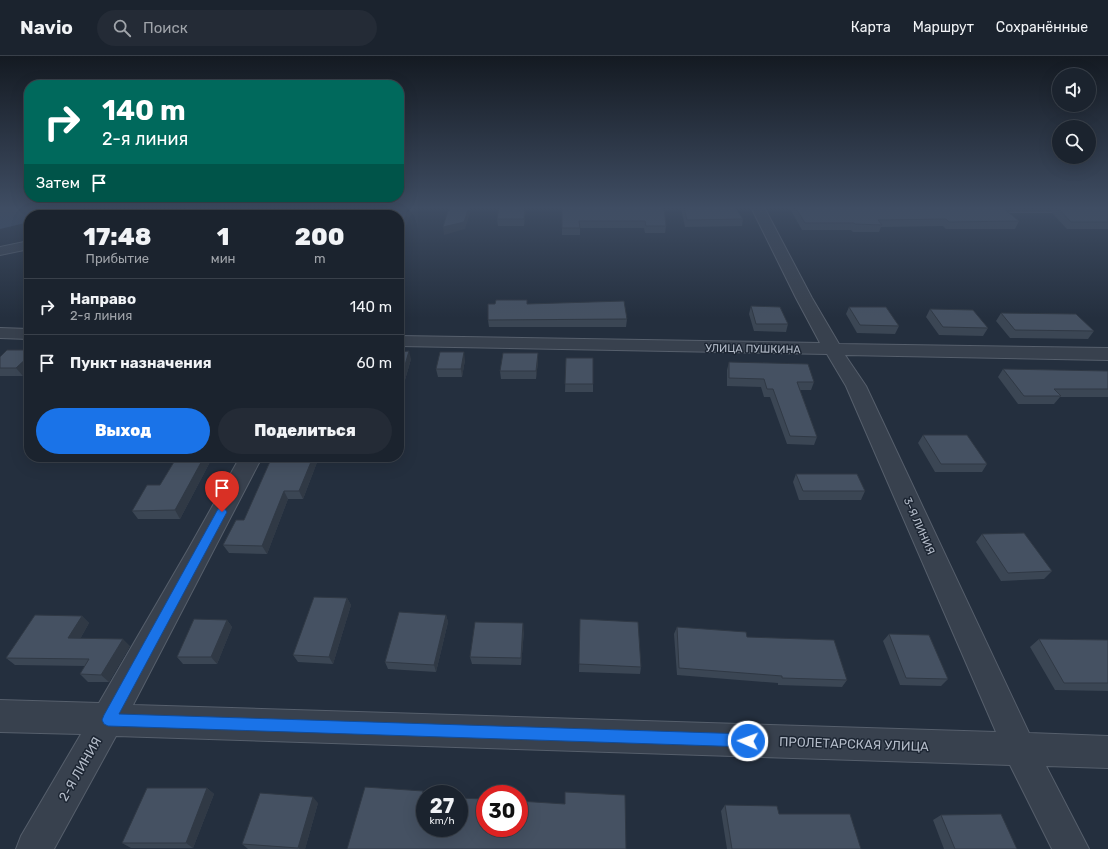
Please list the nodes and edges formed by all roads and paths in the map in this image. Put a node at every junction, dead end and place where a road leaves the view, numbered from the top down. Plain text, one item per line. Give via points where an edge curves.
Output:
1 (776, 244) edge
2 (24, 245) edge
3 (0, 251) edge
4 (0, 333) edge
5 (24, 334) edge
6 (404, 341) edge
7 (832, 350) junction
8 (1108, 354) edge
9 (247, 462) edge
10 (0, 716) edge
11 (108, 720) junction
12 (1020, 750) junction
13 (1108, 752) edge
14 (34, 849) edge
15 (1070, 849) edge

1 - 7 street, 3-Я ЛИНИЯ
2 - 3 street
4 - 5 street
6 - 7 street, УЛИЦА ПУШКИНА
7 - 8 street, УЛИЦА ПУШКИНА
7 - 12 street, 3-Я ЛИНИЯ via 856,386
9 - 11 street, 2-Я ЛИНИЯ via 208,540
10 - 11 street, ПРОЛЕТАРСКАЯ УЛИЦА
11 - 12 street, ПРОЛЕТАРСКАЯ УЛИЦА
11 - 14 street, 2-Я ЛИНИЯ
12 - 13 street, ПРОЛЕТАРСКАЯ УЛИЦА
12 - 15 street, 3-Я ЛИНИЯ

